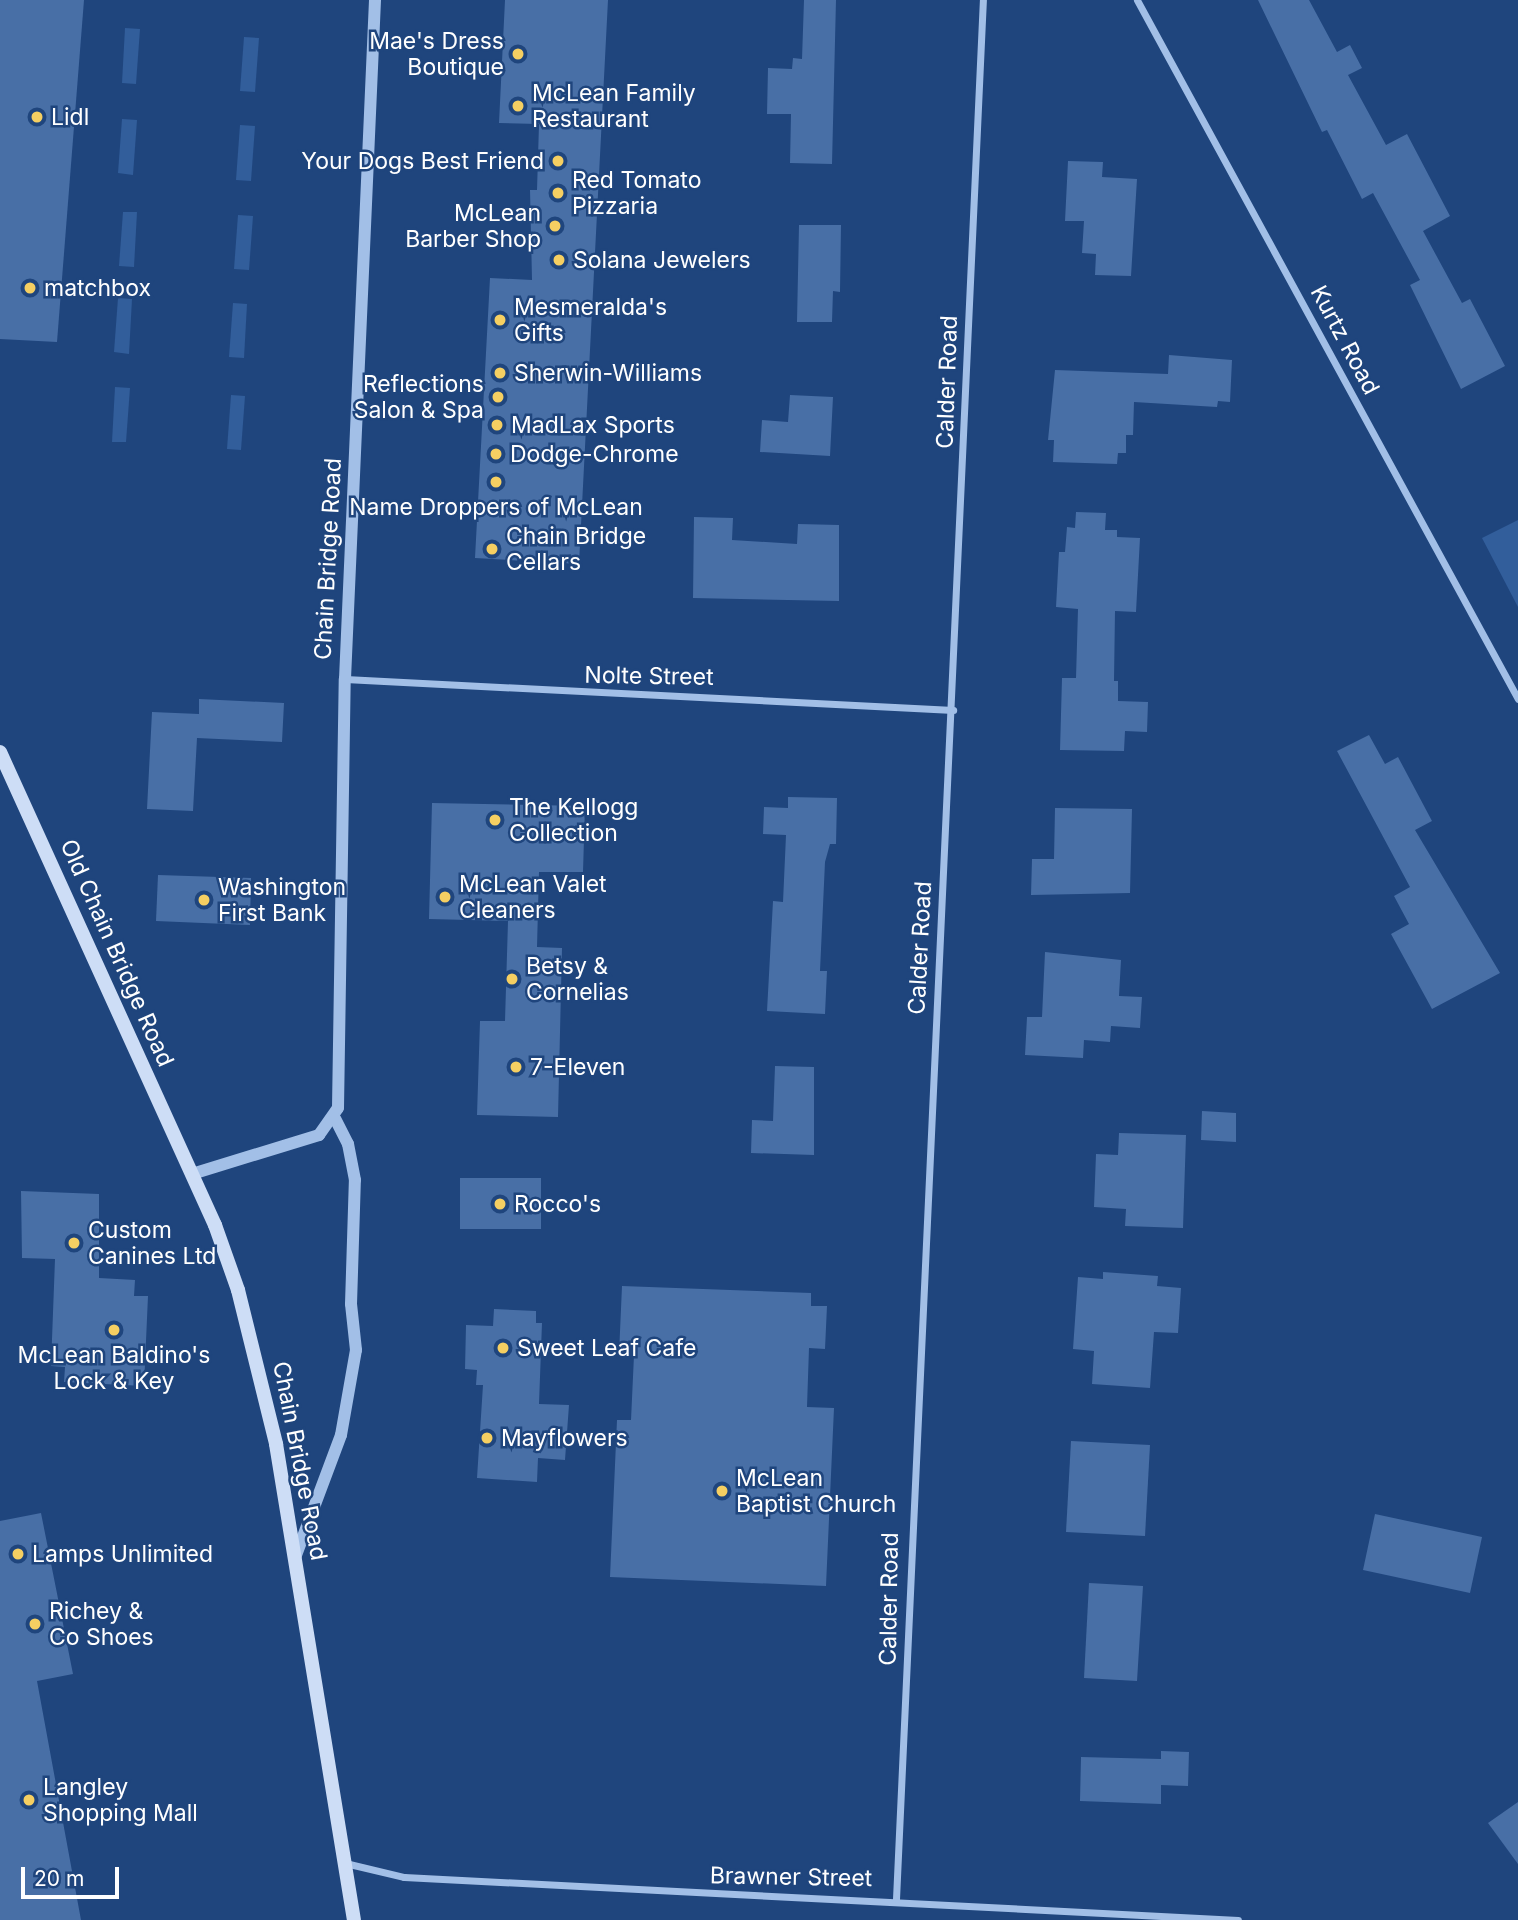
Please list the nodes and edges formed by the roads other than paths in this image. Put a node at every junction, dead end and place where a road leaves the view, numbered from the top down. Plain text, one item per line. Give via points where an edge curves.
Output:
1 (375, 0) edge
2 (983, 0) edge
3 (1138, 0) edge
4 (345, 679) junction
5 (1518, 699) edge
6 (953, 710) junction
7 (0, 751) edge
8 (335, 1119) junction
9 (192, 1174) junction
10 (296, 1558) junction
11 (345, 1863) junction
12 (896, 1899) junction
13 (354, 1920) edge
14 (1238, 1920) edge

1 - 4 street, Chain Bridge Road
2 - 6 street, Calder Road
3 - 5 street, Kurtz Road
4 - 6 street, Nolte Street
4 - 8 street, Chain Bridge Road via 340,1094
6 - 12 street, Calder Road via 908,1544
7 - 9 main road, Old Chain Bridge Road
8 - 9 street via 319,1135
8 - 10 street via 348,1144 355,1180 355,1334 341,1436
9 - 10 main road, Chain Bridge Road via 224,1250 257,1357
10 - 11 main road, Chain Bridge Road
11 - 12 street, Brawner Street via 404,1877
11 - 13 main road, Chain Bridge Road
12 - 14 street, Brawner Street

